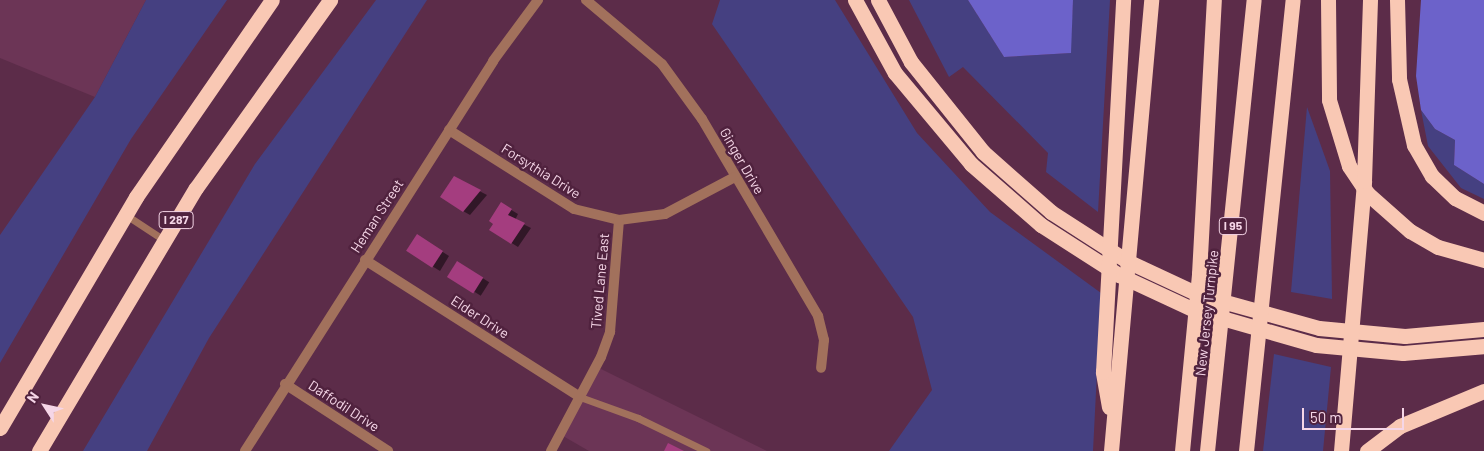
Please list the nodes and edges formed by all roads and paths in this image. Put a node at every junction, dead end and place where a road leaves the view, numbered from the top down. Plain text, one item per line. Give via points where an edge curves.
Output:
1 (272, 0) edge
2 (330, 0) edge
3 (538, 0) edge
4 (586, 0) edge
5 (855, 0) edge
6 (878, 0) edge
7 (1123, 0) edge
8 (1151, 0) edge
9 (1214, 0) edge
10 (1254, 0) edge
11 (1292, 0) edge
12 (1328, 0) edge
13 (1370, 0) edge
14 (1397, 0) edge
15 (449, 130) junction
16 (735, 177) junction
17 (1484, 213) edge
18 (126, 215) junction
19 (619, 220) junction
20 (164, 240) junction
21 (365, 260) junction
22 (1484, 260) edge
23 (1484, 329) edge
24 (1484, 346) edge
25 (821, 368) dead end
26 (285, 384) junction
27 (1484, 391) edge
28 (580, 397) junction
29 (0, 428) edge
30 (1113, 428) junction
31 (39, 451) edge
32 (245, 451) edge
33 (388, 451) edge
34 (551, 451) edge
35 (706, 451) edge
36 (1111, 451) edge
37 (1182, 451) edge
38 (1207, 451) edge
39 (1246, 451) edge
40 (1341, 451) edge
41 (1367, 451) edge

1 - 18 highway
2 - 20 highway, I 287 via 264,88
3 - 15 street, Heman Street
4 - 16 street, Ginger Drive via 662,64 702,119
5 - 24 highway via 895,73 971,164 1041,225 1087,256 1157,294 1234,324 1316,344 1403,353
6 - 23 highway via 911,62 977,146 1014,182 1089,238 1164,280 1239,309 1319,328 1405,336
7 - 30 highway via 1103,372
8 - 30 highway
9 - 37 highway via 1199,274
10 - 38 highway, New Jersey Turnpike / I 95
11 - 39 highway
12 - 22 highway via 1329,100 1349,166 1381,208 1410,231 1438,247
13 - 40 highway via 1364,181
14 - 17 highway via 1399,80 1414,145 1432,176 1456,198
15 - 19 street, Forsythia Drive via 574,209
15 - 21 street, Heman Street
16 - 19 street, Forsythia Drive via 665,214
16 - 25 street, Ginger Drive via 818,316 824,340
18 - 20 lane
18 - 29 highway
19 - 28 street, Tived Lane East via 610,332
20 - 31 highway, I 287
21 - 26 street, Heman Street
21 - 28 street, Elder Drive
26 - 32 street, Heman Street
26 - 33 street, Daffodil Drive
27 - 41 highway via 1400,426
28 - 34 street, Tived Lane East
28 - 35 lane via 638,418
30 - 36 highway

